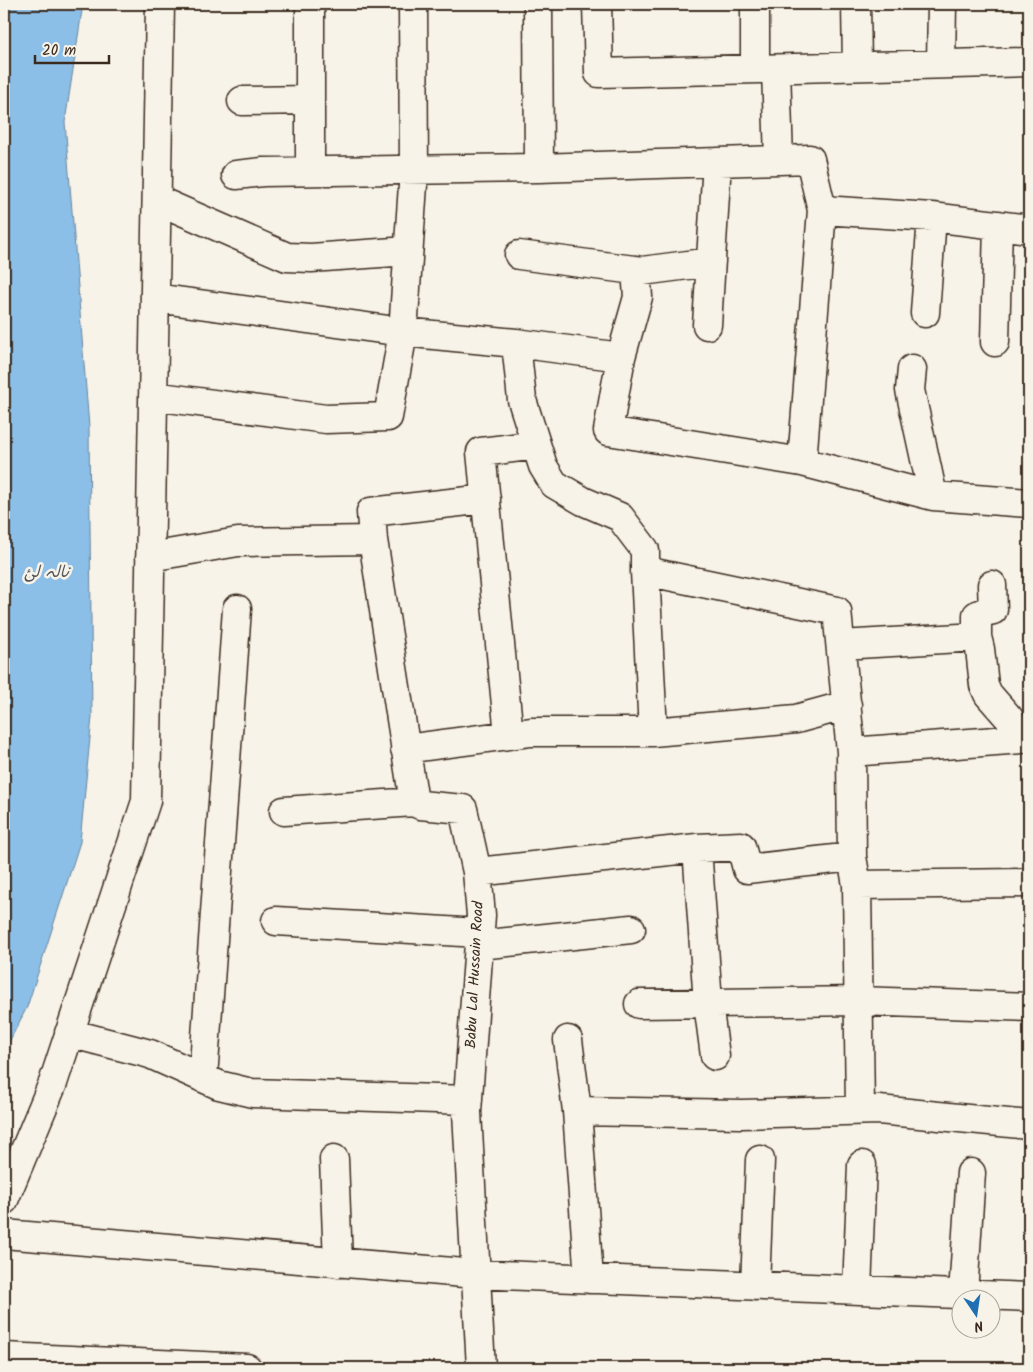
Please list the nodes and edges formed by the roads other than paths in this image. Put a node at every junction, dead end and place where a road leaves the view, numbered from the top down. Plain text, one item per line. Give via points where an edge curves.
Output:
1 (160, 4) edge
2 (310, 4) edge
3 (412, 4) edge
4 (538, 4) edge
5 (597, 4) edge
6 (755, 4) edge
7 (856, 4) edge
8 (942, 4) edge
9 (1029, 62) edge
10 (942, 64) junction
11 (857, 66) junction
12 (765, 69) junction
13 (310, 100) junction
14 (242, 101) dead end
15 (779, 160) junction
16 (717, 162) junction
17 (539, 168) junction
18 (414, 170) junction
19 (310, 172) junction
20 (236, 175) dead end
21 (157, 200) junction
22 (822, 210) junction
23 (932, 217) junction
24 (998, 225) junction
25 (1029, 229) edge
26 (408, 251) junction
27 (519, 255) dead end
28 (711, 262) junction
29 (636, 270) junction
30 (155, 298) junction
31 (925, 313) dead end
32 (707, 325) dead end
33 (403, 332) junction
34 (995, 342) dead end
35 (516, 343) junction
36 (621, 356) junction
37 (912, 369) dead end
38 (153, 396) junction
39 (536, 445) junction
40 (802, 462) junction
41 (933, 496) junction
42 (486, 499) junction
43 (1029, 503) edge
44 (373, 540) junction
45 (150, 557) junction
46 (645, 571) junction
47 (992, 585) dead end
48 (237, 608) dead end
49 (976, 637) junction
50 (842, 645) junction
51 (847, 705) junction
52 (653, 732) junction
53 (509, 735) junction
54 (405, 749) junction
55 (851, 752) junction
56 (414, 802) junction
57 (284, 811) dead end
58 (697, 848) junction
59 (852, 857) junction
60 (476, 872) junction
61 (1029, 883) edge
62 (857, 885) junction
63 (276, 921) dead end
64 (631, 929) dead end
65 (479, 939) junction
66 (859, 1001) junction
67 (708, 1003) junction
68 (639, 1004) dead end
69 (1029, 1006) edge
70 (69, 1033) junction
71 (568, 1040) dead end
72 (715, 1056) dead end
73 (202, 1078) junction
74 (468, 1100) junction
75 (577, 1110) junction
76 (860, 1110) junction
77 (1029, 1125) edge
78 (334, 1159) dead end
79 (760, 1160) dead end
80 (862, 1165) dead end
81 (971, 1173) dead end
82 (4, 1200) edge
83 (4, 1234) edge
84 (338, 1263) junction
85 (476, 1274) junction
86 (589, 1279) junction
87 (755, 1286) junction
88 (858, 1290) junction
89 (963, 1290) edge
90 (950, 1294) edge
91 (1000, 1296) edge
92 (1029, 1297) edge
93 (4, 1357) edge
94 (247, 1368) edge
95 (481, 1368) edge

1 - 21 street
2 - 13 street
3 - 18 street
4 - 17 street
5 - 12 street via 599,73
6 - 12 street
7 - 11 street
8 - 10 street
9 - 10 street
10 - 11 street
11 - 12 street
12 - 15 street
13 - 14 street
13 - 19 street
15 - 16 street
15 - 22 street via 810,159
16 - 17 street
16 - 28 street
17 - 18 street
18 - 19 street
18 - 26 street
19 - 20 street
21 - 26 street via 286,257
21 - 30 street
22 - 23 street
22 - 40 street
23 - 24 street
23 - 31 street
24 - 25 street
24 - 34 street
26 - 33 street
27 - 29 street
28 - 29 street
28 - 32 street
29 - 36 street via 638,297
30 - 33 street
30 - 38 street
33 - 35 street
33 - 38 street via 388,417 326,419
35 - 36 street
35 - 39 street via 522,400
36 - 40 street via 608,431
37 - 41 street via 910,390
38 - 45 street
39 - 42 street via 481,452
39 - 46 street via 554,484 620,517 645,550
40 - 41 street
41 - 43 street
42 - 44 street via 371,512
42 - 53 street
44 - 45 street via 238,542
44 - 54 street
45 - 70 street via 146,801
46 - 50 street via 837,611
46 - 52 street
47 - 49 street via 993,610 977,615
48 - 73 street
49 - 50 street
49 - 55 street via 988,694 1022,739
50 - 51 street
51 - 52 street via 796,719
51 - 55 street
52 - 53 street via 531,732
53 - 54 street
54 - 56 street
55 - 59 street
56 - 57 street
56 - 60 street, Babu Lal Hussain Road via 463,809
58 - 59 street via 741,846 747,869
58 - 60 street
58 - 67 street
59 - 62 street
60 - 65 street, Babu Lal Hussain Road via 481,915
61 - 62 street
62 - 66 street
63 - 65 street
64 - 65 street
65 - 74 street, Babu Lal Hussain Road
66 - 67 street
66 - 69 street
66 - 76 street
67 - 68 street
67 - 72 street
70 - 73 street via 150,1054
70 - 82 street via 53,1084
71 - 75 street
73 - 74 street via 252,1093
74 - 85 street, Babu Lal Hussain Road
75 - 76 street via 741,1114
75 - 86 street
76 - 77 street
78 - 84 street
79 - 87 street
80 - 88 street
81 - 89 street
83 - 84 street
84 - 85 street
85 - 86 street
85 - 95 street, Babu Lal Hussain Road
86 - 87 street
87 - 88 street
88 - 90 street
91 - 92 street
93 - 94 street

